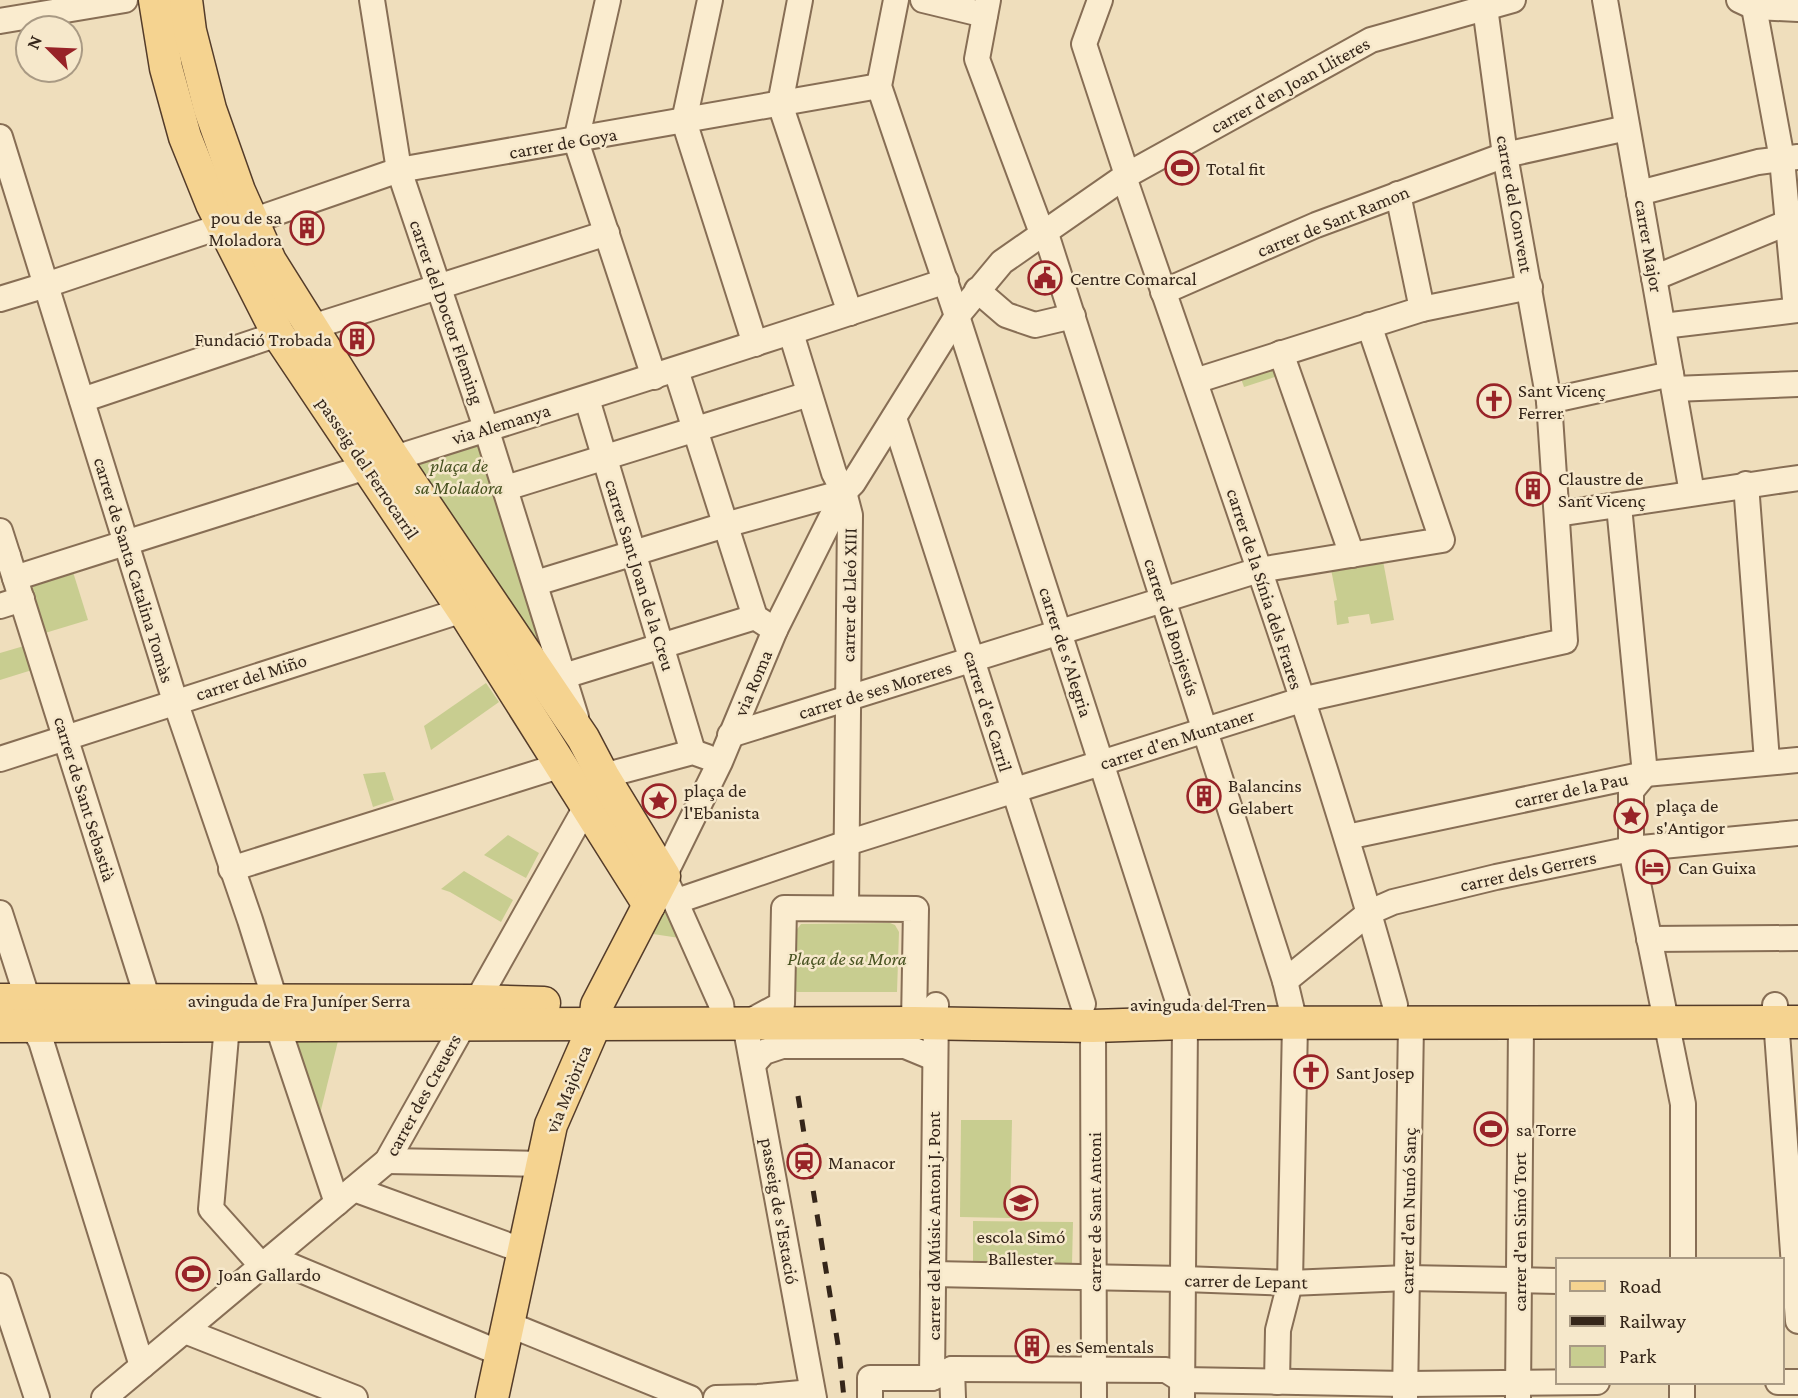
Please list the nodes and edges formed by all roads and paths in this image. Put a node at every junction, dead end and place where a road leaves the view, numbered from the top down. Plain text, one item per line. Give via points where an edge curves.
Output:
1 (125, 0) edge
2 (155, 0) edge
3 (186, 0) edge
4 (372, 0) edge
5 (608, 0) edge
6 (710, 0) edge
7 (800, 0) edge
8 (896, 0) edge
9 (923, 0) edge
10 (1100, 0) edge
11 (1513, 0) edge
12 (1605, 0) edge
13 (1746, 3) edge
14 (1484, 4) edge
15 (53, 6) edge
16 (986, 7) edge
17 (1798, 9) edge
18 (0, 21) edge
19 (879, 86) junction
20 (780, 104) junction
21 (684, 121) junction
22 (1627, 128) junction
23 (0, 137) edge
24 (576, 141) junction
25 (1505, 155) junction
26 (1790, 158) edge
27 (399, 170) junction
28 (1125, 176) junction
29 (1639, 193) junction
30 (1398, 194) junction
31 (1793, 221) edge
32 (237, 224) junction
33 (607, 233) junction
34 (1042, 233) junction
35 (1654, 278) junction
36 (946, 281) junction
37 (46, 285) junction
38 (1530, 287) junction
39 (438, 288) junction
40 (977, 290) junction
41 (1163, 292) junction
42 (0, 299) edge
43 (1422, 309) junction
44 (1797, 310) edge
45 (850, 313) junction
46 (957, 316) junction
47 (1073, 316) junction
48 (1369, 325) junction
49 (1663, 326) junction
50 (312, 327) junction
51 (790, 333) junction
52 (278, 334) junction
53 (755, 344) junction
54 (1281, 353) junction
55 (665, 373) junction
56 (1195, 381) junction
57 (1672, 382) junction
58 (1798, 384) edge
59 (809, 394) junction
60 (587, 399) junction
61 (82, 400) junction
62 (1549, 401) junction
63 (894, 418) junction
64 (486, 428) junction
65 (695, 429) junction
66 (604, 457) junction
67 (380, 461) junction
68 (1798, 478) edge
69 (1746, 484) junction
70 (506, 488) junction
71 (844, 492) junction
72 (1692, 493) junction
73 (1619, 506) junction
74 (1557, 514) junction
75 (725, 525) junction
76 (0, 531) edge
77 (126, 542) junction
78 (633, 553) junction
79 (1352, 555) junction
80 (1259, 570) junction
81 (9, 580) edge
82 (536, 583) junction
83 (1163, 600) junction
84 (463, 610) junction
85 (765, 624) junction
86 (1060, 632) junction
87 (661, 646) junction
88 (972, 660) junction
89 (564, 676) junction
90 (846, 699) junction
91 (1301, 700) junction
92 (175, 701) junction
93 (1205, 731) junction
94 (730, 735) junction
95 (66, 736) junction
96 (583, 738) junction
97 (694, 752) junction
98 (0, 759) edge
99 (1798, 760) edge
100 (720, 761) junction
101 (1768, 761) junction
102 (1101, 764) junction
103 (562, 765) junction
104 (1645, 774) junction
105 (603, 776) junction
106 (1013, 790) junction
107 (586, 807) junction
108 (1798, 833) edge
109 (1347, 837) junction
110 (847, 844) junction
111 (1631, 849) junction
112 (231, 869) junction
113 (663, 894) junction
114 (846, 908) junction
115 (1370, 912) junction
116 (0, 913) edge
117 (1798, 938) edge
118 (1649, 939) junction
119 (148, 1000) junction
120 (1291, 1003) junction
121 (782, 1004) junction
122 (20, 1009) edge
123 (276, 1012) junction
124 (469, 1012) junction
125 (1181, 1013) junction
126 (1665, 1013) junction
127 (596, 1014) junction
128 (925, 1014) junction
129 (1403, 1014) junction
130 (1787, 1014) edge
131 (1088, 1015) junction
132 (730, 1017) junction
133 (1521, 1024) junction
134 (227, 1025) junction
135 (0, 1026) edge
136 (934, 1058) junction
137 (754, 1063) junction
138 (387, 1161) junction
139 (542, 1164) junction
140 (346, 1196) junction
141 (524, 1251) junction
142 (1683, 1258) edge
143 (267, 1262) junction
144 (933, 1274) junction
145 (1094, 1278) junction
146 (1407, 1278) junction
147 (1184, 1279) junction
148 (1519, 1281) junction
149 (1556, 1281) edge
150 (1791, 1282) edge
151 (1290, 1283) junction
152 (0, 1286) edge
153 (1798, 1321) edge
154 (185, 1331) junction
155 (505, 1339) junction
156 (142, 1366) junction
157 (1094, 1370) junction
158 (942, 1374) junction
159 (1278, 1382) junction
160 (1579, 1384) edge
161 (870, 1388) edge
162 (1182, 1389) edge
163 (1405, 1391) edge
164 (1518, 1391) edge
165 (813, 1395) edge
166 (37, 1398) edge
167 (104, 1398) edge
168 (355, 1398) edge
169 (492, 1398) edge
170 (690, 1398) edge
171 (716, 1398) edge
172 (953, 1398) edge
173 (1094, 1398) edge

1 - 15 street
2 - 32 main road, passeig del Ferrocarril via 166,68 185,136
3 - 32 main road, passeig del Ferrocarril via 210,109 239,191
4 - 27 street, carrer del Doctor Fleming
5 - 24 street
6 - 21 street
7 - 20 street
8 - 19 street
9 - 16 street
10 - 28 street, carrer de la Sínia dels Frares via 1084,44
11 - 14 street, carrer d'en Joan Lliteres
12 - 22 street, carrer Major
13 - 17 street
13 - 26 street
14 - 25 street, carrer del Convent
14 - 28 street, carrer d'en Joan Lliteres via 1371,40
15 - 18 street
16 - 34 street, carrer del Bonjesús via 977,59
19 - 20 street, carrer de Goya
19 - 36 street, carrer de s'Alegria
20 - 21 street, carrer de Goya
20 - 45 street
21 - 24 street, carrer de Goya
21 - 53 street
22 - 25 street, carrer de Sant Ramon
22 - 29 street, carrer Major
23 - 37 street, carrer de Santa Catalina Tomàs
24 - 27 street, carrer de Goya
24 - 33 street
25 - 30 street, carrer de Sant Ramon
25 - 38 street, carrer del Convent
26 - 29 street
26 - 31 street
27 - 32 street, carrer de Goya
27 - 39 street, carrer del Doctor Fleming
28 - 34 street, carrer d'en Joan Lliteres
28 - 41 street, carrer de la Sínia dels Frares
29 - 35 street, carrer Major
30 - 41 street, carrer de Sant Ramon
30 - 43 street
31 - 35 street
31 - 44 street
32 - 37 street, carrer de Goya
32 - 50 main road, passeig del Ferrocarril via 270,261
32 - 52 main road, passeig del Ferrocarril
33 - 39 street
33 - 55 street
34 - 40 street, carrer d'en Joan Lliteres via 1002,262
34 - 47 street, carrer del Bonjesús
35 - 49 street, carrer Major
36 - 45 street, via Alemanya
36 - 46 street, carrer de s'Alegria
37 - 42 street, carrer de Goya
37 - 61 street, carrer de Santa Catalina Tomàs
38 - 43 street
38 - 62 street, carrer del Convent
39 - 50 street
39 - 64 street, carrer del Doctor Fleming
40 - 46 street, carrer d'en Joan Lliteres
40 - 47 street via 1006,315 1035,325
41 - 56 street, carrer de la Sínia dels Frares
43 - 48 street
44 - 49 street
45 - 51 street, via Alemanya
46 - 63 street, carrer d'en Joan Lliteres
46 - 86 street, carrer de s'Alegria
47 - 83 street, carrer del Bonjesús
48 - 54 street
48 - 79 street, carrer de ses Moreres via 1442,540
49 - 57 street, carrer Major
50 - 67 main road, passeig del Ferrocarril
51 - 53 street, via Alemanya
51 - 59 street, carrer de Lleó XIII
52 - 61 street
52 - 67 main road, passeig del Ferrocarril
53 - 55 street, via Alemanya
54 - 56 street
54 - 79 street
55 - 60 street, via Alemanya
55 - 65 street
56 - 80 street, carrer de la Sínia dels Frares
57 - 58 street
57 - 62 street
57 - 72 street, carrer Major
59 - 65 street
59 - 71 street, carrer de Lleó XIII
60 - 64 street, via Alemanya
60 - 66 street, carrer Sant Joan de la Creu
61 - 77 street, carrer de Santa Catalina Tomàs
62 - 74 street, carrer del Convent
63 - 71 street, via Roma
63 - 88 street, carrer d'es Carril
64 - 67 street, via Alemanya
64 - 70 street, carrer del Doctor Fleming
65 - 66 street
65 - 75 street
66 - 70 street
66 - 78 street, carrer Sant Joan de la Creu
67 - 77 street, via Alemanya
67 - 84 main road, passeig del Ferrocarril
67 - 96 main road, passeig del Ferrocarril
68 - 69 street
69 - 72 street
69 - 101 street
70 - 82 street, carrer del Doctor Fleming
71 - 75 street
71 - 85 street, via Roma
71 - 90 street, carrer de Lleó XIII via 850,515
72 - 73 street
73 - 74 street
73 - 104 street
74 - 91 street, carrer d'en Muntaner via 1564,641
75 - 78 street
75 - 85 street
76 - 81 street, carrer de Sant Sebastià
77 - 81 street, via Alemanya
77 - 92 street, carrer de Santa Catalina Tomàs
78 - 82 street
78 - 87 street, carrer Sant Joan de la Creu
79 - 80 street, carrer de ses Moreres
80 - 83 street, carrer de ses Moreres
80 - 91 street, carrer de la Sínia dels Frares
81 - 95 street, carrer de Sant Sebastià
82 - 89 street, carrer del Doctor Fleming
83 - 86 street, carrer de ses Moreres
83 - 93 street, carrer del Bonjesús
84 - 92 street, carrer del Miño
84 - 103 main road, passeig del Ferrocarril
85 - 87 street
85 - 94 street, via Roma
86 - 88 street, carrer de ses Moreres
86 - 102 street, carrer de s'Alegria
87 - 89 street
87 - 97 street, carrer Sant Joan de la Creu
88 - 90 street, carrer de ses Moreres
88 - 106 street, carrer d'es Carril
89 - 96 street, carrer del Doctor Fleming
90 - 94 street, carrer de ses Moreres
90 - 110 street, carrer de Lleó XIII
91 - 93 street, carrer d'en Muntaner
91 - 109 street, carrer de la Sínia dels Frares
92 - 95 street, carrer del Miño
92 - 112 street, carrer de Santa Catalina Tomàs
93 - 102 street, carrer d'en Muntaner
93 - 120 street, carrer del Bonjesús
94 - 100 street, via Roma
95 - 98 street, carrer del Miño
95 - 119 street, carrer de Sant Sebastià
96 - 105 main road, passeig del Ferrocarril
97 - 100 street
97 - 105 street
99 - 101 street, carrer de la Pau
100 - 113 street, via Roma
101 - 104 street, carrer de la Pau
102 - 106 street, carrer d'en Muntaner
102 - 125 street, carrer de s'Alegria
103 - 107 main road, passeig del Ferrocarril
103 - 112 street
104 - 109 street, carrer de la Pau
104 - 111 street via 1631,791
105 - 113 main road, passeig del Ferrocarril
106 - 110 street, carrer d'en Muntaner
106 - 131 street, carrer d'es Carril
107 - 113 main road, passeig del Ferrocarril
107 - 124 street, carrer des Creuers
108 - 111 street, carrer dels Gerrers
109 - 115 street, carrer de la Sínia dels Frares
110 - 113 street, carrer d'en Muntaner
110 - 114 street, carrer de Lleó XIII
111 - 115 street, carrer dels Gerrers via 1427,893
111 - 118 street
112 - 123 street, carrer de Santa Catalina Tomàs
113 - 127 main road, via Majòrica
113 - 132 street, passeig de s'Estació
114 - 121 street via 784,908
114 - 128 street via 916,909
115 - 120 street, carrer dels Gerrers
115 - 129 street, carrer de la Sínia dels Frares
116 - 122 street
117 - 118 street
118 - 126 street
119 - 122 main road, avinguda de Fra Juníper Serra
119 - 123 main road, avinguda de Fra Juníper Serra
120 - 125 main road, avinguda del Tren
120 - 129 main road, avinguda del Tren
120 - 151 street, carrer del Bonjesús
121 - 128 main road, avinguda del Tren
121 - 132 main road, avinguda del Tren
122 - 134 main road, avinguda de Fra Juníper Serra
122 - 135 main road, avinguda de Fra Juníper Serra
122 - 156 street via 41,1041
123 - 124 main road, avinguda de Fra Juníper Serra
123 - 134 main road, avinguda de Fra Juníper Serra
123 - 140 street, carrer de Santa Catalina Tomàs
124 - 127 main road, avinguda de Fra Juníper Serra
124 - 138 street, carrer des Creuers
125 - 131 main road, avinguda del Tren
125 - 147 street, carrer de s'Alegria
126 - 129 main road, avinguda del Tren
126 - 130 main road, avinguda del Tren
126 - 133 main road, avinguda del Tren
126 - 142 street via 1683,1104
127 - 132 main road, avinguda de Fra Juníper Serra
127 - 139 main road, via Majòrica via 551,1125
128 - 131 main road, avinguda del Tren
128 - 132 main road
128 - 136 street, carrer del Músic Antoni J. Pont
129 - 133 main road, avinguda del Tren
129 - 146 street, carrer d'en Nunó Sanç
130 - 150 street
131 - 145 street, carrer de Sant Antoni
132 - 137 street, passeig de s'Estació
133 - 148 street, carrer d'en Simó Tort
134 - 143 street via 211,1209
136 - 137 street via 905,1046 782,1046 764,1052
136 - 144 street, carrer del Músic Antoni J. Pont
137 - 165 street, passeig de s'Estació
138 - 139 street
138 - 140 street, carrer des Creuers
139 - 141 main road, via Majòrica
140 - 141 street
140 - 143 street, carrer des Creuers
141 - 155 main road, via Majòrica
143 - 154 street, carrer des Creuers
143 - 155 street
144 - 145 street, carrer de Lepant
144 - 158 street, carrer del Músic Antoni J. Pont
145 - 147 street, carrer de Lepant
145 - 157 street, carrer de Sant Antoni
146 - 148 street, carrer de Lepant
146 - 151 street, carrer de Lepant
146 - 163 street, carrer d'en Nunó Sanç
147 - 151 street, carrer de Lepant
147 - 162 street, carrer de s'Alegria
148 - 149 street, carrer de Lepant
148 - 164 street, carrer d'en Simó Tort
150 - 153 street
151 - 159 street, carrer del Bonjesús via 1278,1330
152 - 166 street
154 - 156 street, carrer des Creuers
154 - 168 street
155 - 169 main road, via Majòrica
155 - 170 street
156 - 167 street, carrer des Creuers
157 - 158 street
157 - 162 street via 1166,1370
157 - 173 street, carrer de Sant Antoni
158 - 161 street
158 - 172 street, carrer del Músic Antoni J. Pont
159 - 162 street
159 - 163 street
160 - 164 street
163 - 164 street
165 - 171 street

